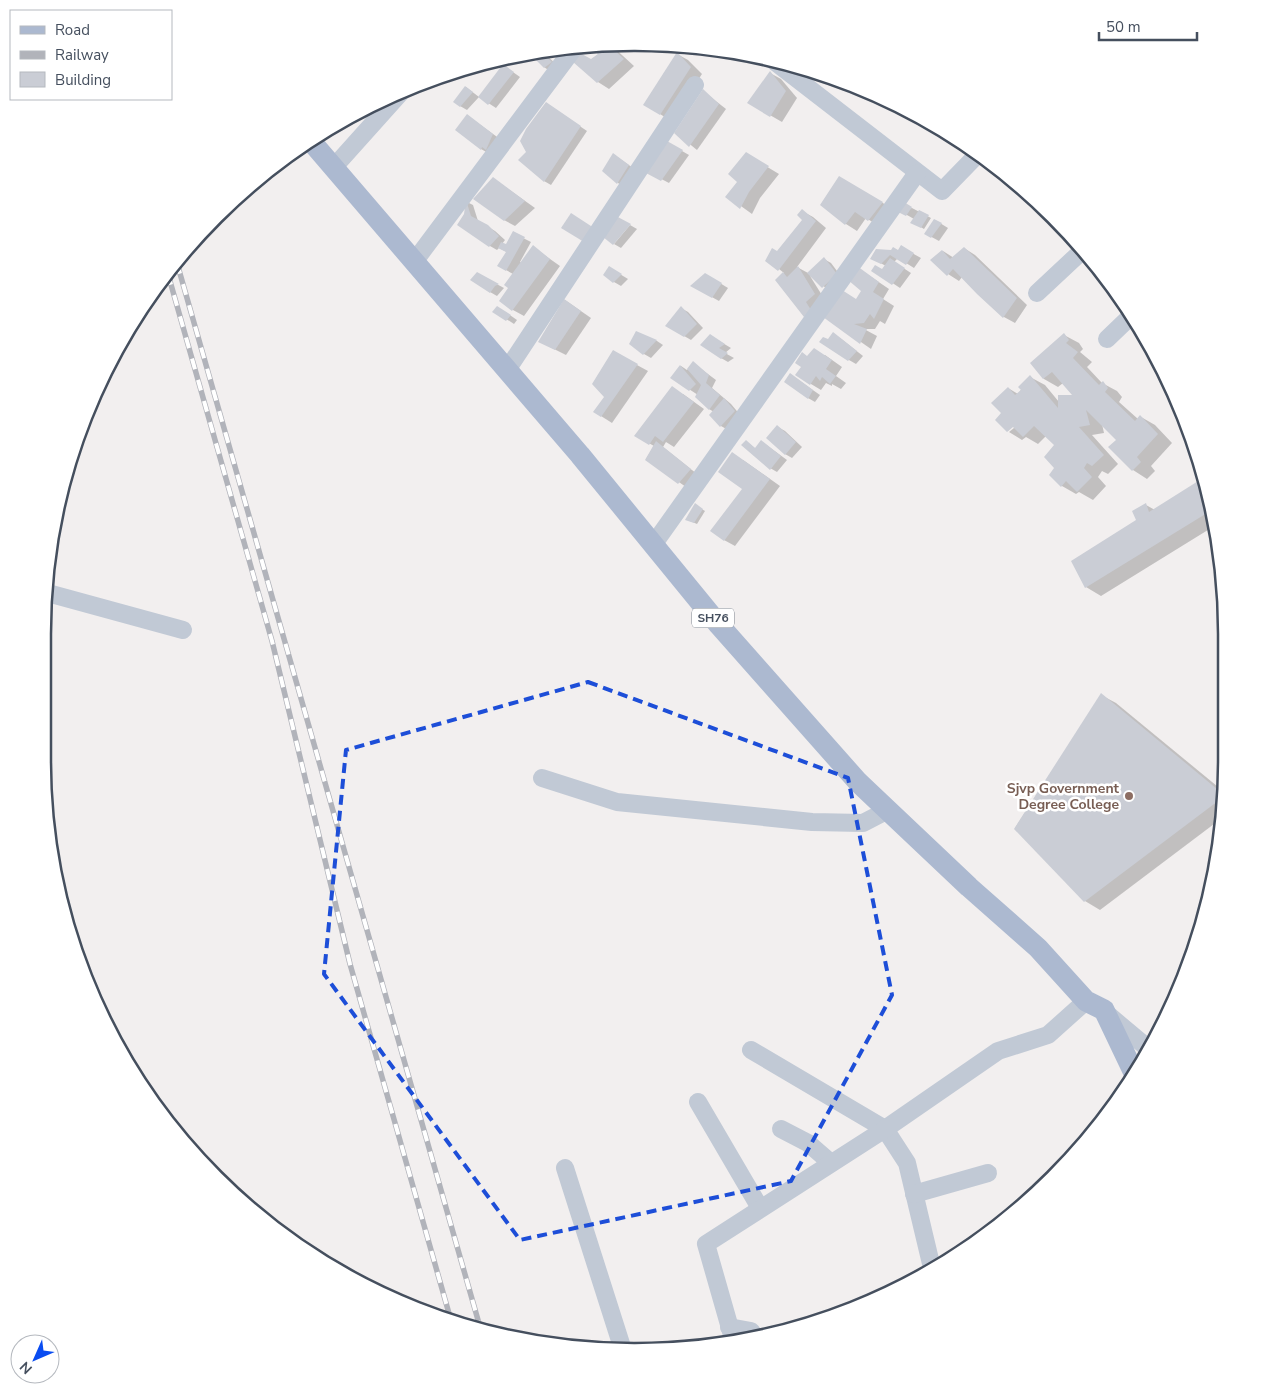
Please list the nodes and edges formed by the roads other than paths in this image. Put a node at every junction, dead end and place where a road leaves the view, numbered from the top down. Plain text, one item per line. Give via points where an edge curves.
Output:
1 (569, 55) edge
2 (788, 72) edge
3 (694, 85) dead end
4 (389, 106) edge
5 (316, 146) edge
6 (973, 160) edge
7 (334, 167) junction
8 (917, 172) junction
9 (1077, 255) edge
10 (414, 262) junction
11 (1037, 293) dead end
12 (1126, 321) edge
13 (1107, 339) dead end
14 (507, 370) junction
15 (654, 545) junction
16 (52, 594) edge
17 (183, 630) dead end
18 (542, 778) dead end
19 (888, 810) junction
20 (1095, 1006) junction
21 (1143, 1045) edge
22 (751, 1050) dead end
23 (1130, 1066) edge
24 (698, 1102) dead end
25 (781, 1129) dead end
26 (885, 1130) junction
27 (831, 1163) junction
28 (565, 1168) dead end
29 (988, 1173) dead end
30 (914, 1194) junction
31 (760, 1208) junction
32 (931, 1262) edge
33 (751, 1331) edge
34 (732, 1334) edge
35 (621, 1343) edge

1 - 10 street
2 - 8 street
3 - 14 street
4 - 7 street
5 - 7 main road, SH76
6 - 8 street via 942,191
7 - 10 main road, SH76
8 - 15 street
9 - 11 street
10 - 14 main road, SH76
12 - 13 street
14 - 15 main road, SH76
15 - 19 main road, SH76 via 719,625 858,782
16 - 17 street
18 - 19 street via 616,802 812,822 863,823
19 - 20 main road, SH76 via 1038,948
20 - 21 street
20 - 23 main road, SH76
20 - 26 street via 1048,1035 998,1051
22 - 26 street
24 - 31 street
25 - 27 street via 808,1144
26 - 27 street
26 - 30 street via 907,1163
27 - 31 street
28 - 35 street
29 - 30 street
30 - 32 street
31 - 34 street via 706,1244
33 - 34 street

